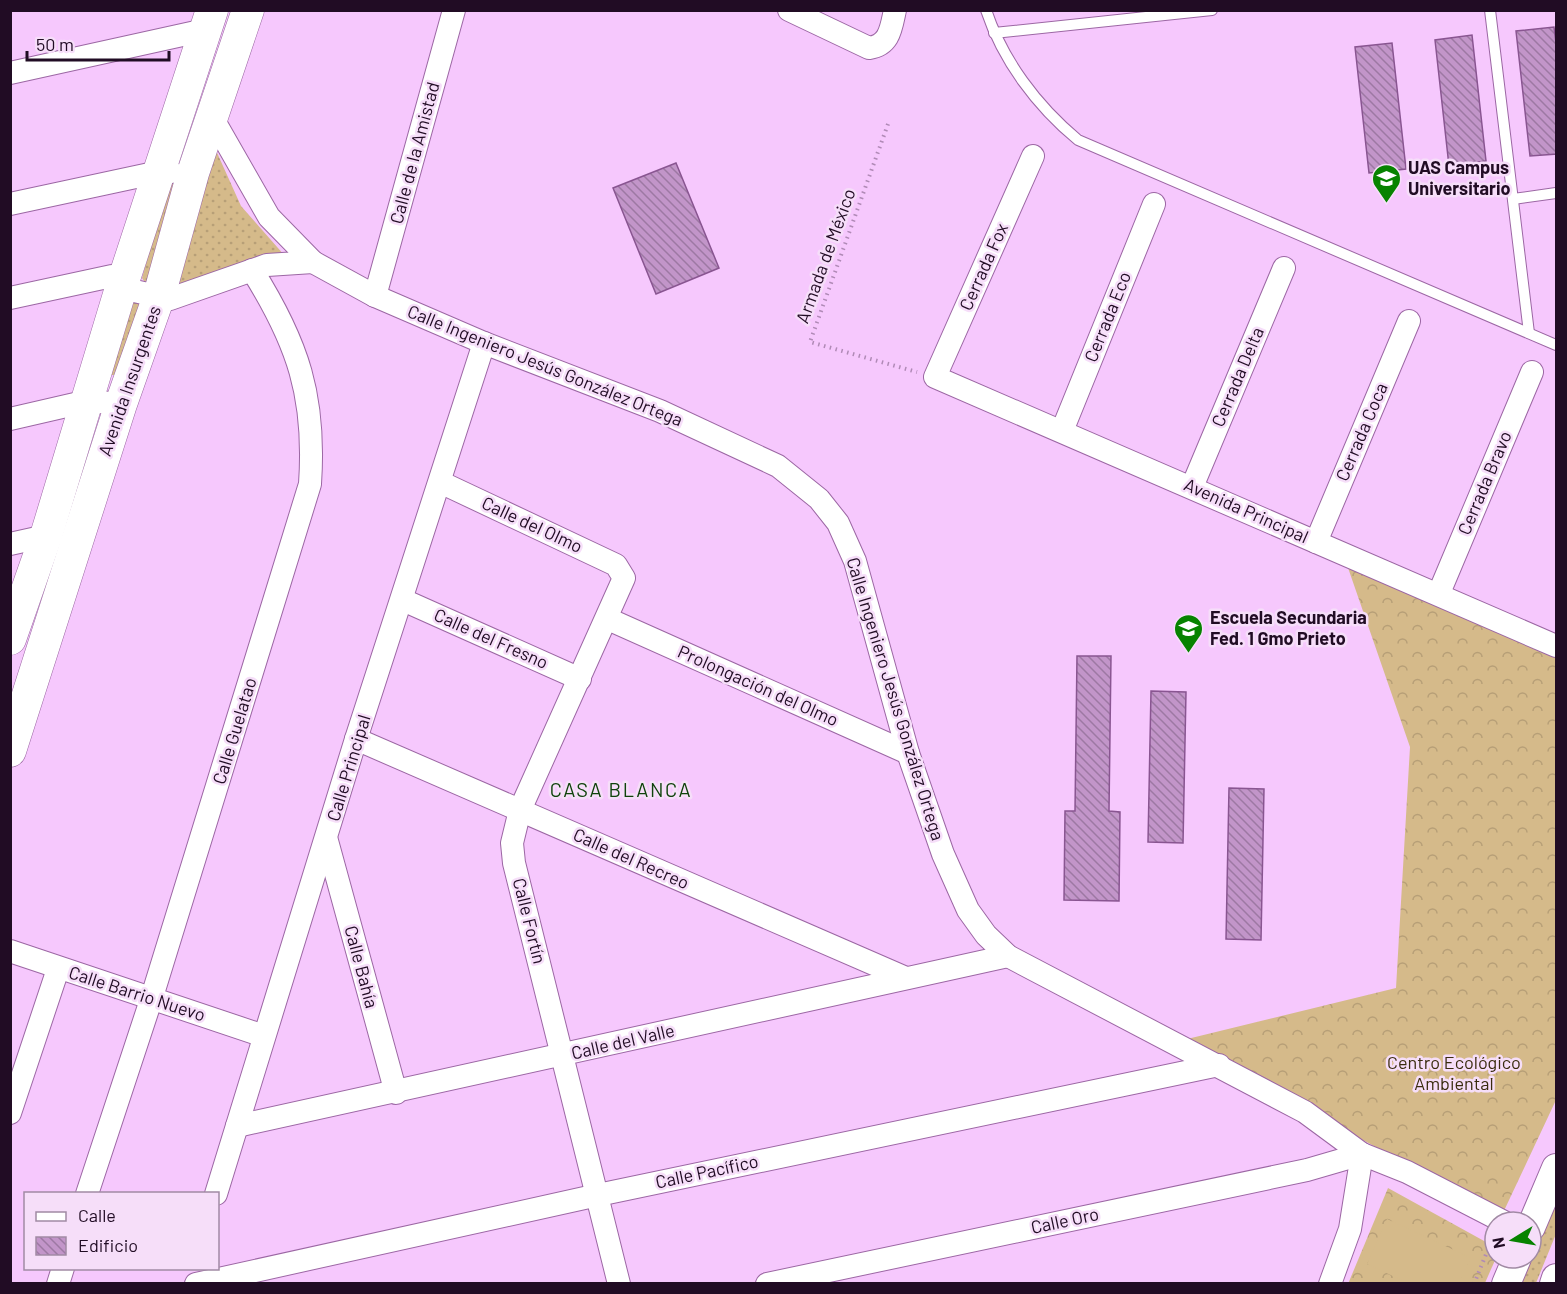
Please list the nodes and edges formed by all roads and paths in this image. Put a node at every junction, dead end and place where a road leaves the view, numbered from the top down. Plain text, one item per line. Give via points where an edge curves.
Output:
1 (248, 10) edge
2 (454, 10) edge
3 (789, 10) edge
4 (895, 10) edge
5 (986, 10) edge
6 (1091, 10) edge
7 (1212, 10) edge
8 (1490, 10) edge
9 (208, 20) edge
10 (1093, 22) junction
11 (994, 33) junction
12 (10, 73) edge
13 (213, 119) junction
14 (888, 124) dead end
15 (1033, 156) dead end
16 (159, 172) junction
17 (193, 173) junction
18 (1557, 193) edge
19 (1513, 199) junction
20 (10, 204) edge
21 (1154, 204) dead end
22 (312, 262) junction
23 (1284, 268) dead end
24 (252, 270) junction
25 (121, 288) junction
26 (159, 296) junction
27 (375, 296) junction
28 (10, 298) edge
29 (1409, 321) dead end
30 (1529, 333) junction
31 (484, 343) junction
32 (1557, 345) edge
33 (1532, 372) dead end
34 (935, 377) junction
35 (88, 401) junction
36 (121, 404) junction
37 (10, 419) edge
38 (1062, 430) junction
39 (440, 482) junction
40 (1192, 487) junction
41 (46, 536) junction
42 (1316, 542) junction
43 (10, 544) edge
44 (622, 573) joint
45 (1439, 593) junction
46 (403, 600) junction
47 (608, 619) junction
48 (11, 638) edge
49 (1557, 646) edge
50 (580, 679) junction
51 (356, 739) junction
52 (10, 752) edge
53 (908, 753) junction
54 (520, 810) junction
55 (327, 841) junction
56 (10, 951) edge
57 (1008, 956) junction
58 (58, 969) junction
59 (906, 978) junction
60 (151, 1000) junction
61 (264, 1035) junction
62 (564, 1055) junction
63 (1219, 1065) junction
64 (396, 1093) junction
65 (10, 1113) edge
66 (237, 1126) junction
67 (1362, 1154) junction
68 (1557, 1168) edge
69 (88, 1192) edge
70 (217, 1192) edge
71 (598, 1195) junction
72 (1538, 1210) edge
73 (1483, 1211) edge
74 (1483, 1261) edge
75 (1512, 1270) edge
76 (1557, 1278) edge
77 (196, 1284) edge
78 (619, 1284) edge
79 (767, 1284) edge
80 (1330, 1284) edge
81 (1474, 1284) edge
82 (1506, 1284) edge
83 (1554, 1284) edge

1 - 13 main road, Avenida Insurgentes
2 - 27 street, Calle de la Amistad
3 - 4 street via 869,48 880,46 888,38
5 - 11 lane
6 - 10 lane
7 - 10 lane
8 - 19 lane
9 - 12 street
9 - 16 main road, Avenida Insurgentes
10 - 11 lane
11 - 30 lane via 1015,71 1054,120 1078,140
13 - 17 main road, Avenida Insurgentes
13 - 22 street via 269,217
14 - 34 path, Armada de México via 810,342
15 - 34 street, Cerrada Fox
16 - 17 street
16 - 20 street
16 - 25 main road, Avenida Insurgentes
17 - 26 main road, Avenida Insurgentes
18 - 19 lane
19 - 30 lane
21 - 38 street, Cerrada Eco
22 - 24 street
22 - 27 street, Calle Ingeniero Jesús González Ortega
23 - 40 street, Cerrada Delta
24 - 26 street via 170,299
24 - 60 street, Calle Guelatao via 291,338 307,393 313,440 310,484
25 - 26 street
25 - 28 street via 111,276
25 - 35 main road, Avenida Insurgentes
26 - 36 main road, Avenida Insurgentes
27 - 31 street, Calle Ingeniero Jesús González Ortega
29 - 42 street, Cerrada Coca
30 - 32 lane
31 - 39 street, Calle Principal
31 - 53 street, Calle Ingeniero Jesús González Ortega via 671,416 778,466 819,499 838,523 855,561
33 - 45 street, Cerrada Bravo
34 - 38 street, Avenida Principal
35 - 36 street
35 - 37 street
35 - 41 main road, Avenida Insurgentes
36 - 52 main road, Avenida Insurgentes
38 - 40 street, Avenida Principal
39 - 44 street, Calle del Olmo via 616,565
39 - 46 street, Calle Principal
40 - 42 street, Avenida Principal
41 - 43 street
41 - 48 main road, Avenida Insurgentes
42 - 45 street, Avenida Principal
44 - 47 street, Calle Fortín via 624,578
45 - 49 street, Avenida Principal
46 - 50 street, Calle del Fresno
46 - 51 street, Calle Principal
47 - 50 street, Calle Fortín
47 - 53 street, Prolongación del Olmo
50 - 54 street, Calle Fortín
51 - 54 street, Calle del Recreo
51 - 55 street, Calle Principal
53 - 57 street, Calle Ingeniero Jesús González Ortega via 943,854 968,910
54 - 59 street, Calle del Recreo
54 - 62 street, Calle Fortín via 512,843 514,863
55 - 61 street, Calle Principal
55 - 64 street, Calle Bahía
56 - 58 street, Calle Barrio Nuevo
57 - 59 street, Calle del Valle
57 - 63 street, Calle Ingeniero Jesús González Ortega
58 - 60 street, Calle Barrio Nuevo
58 - 65 street
59 - 62 street, Calle del Valle
60 - 61 street, Calle Barrio Nuevo
60 - 69 street, Calle Guelatao
61 - 66 street, Calle Principal
62 - 64 street, Calle del Valle
62 - 71 street, Calle Fortín
63 - 67 street, Calle Ingeniero Jesús González Ortega via 1305,1112
63 - 71 street, Calle Pacífico
64 - 66 street, Calle del Valle
66 - 70 street, Calle Principal
67 - 73 street, Calle Ingeniero Jesús González Ortega
67 - 79 street, Calle Oro via 1306,1170
67 - 80 street via 1350,1228
68 - 72 street
71 - 77 street, Calle Pacífico
71 - 78 street, Calle Fortín
74 - 81 path
75 - 82 street
76 - 83 street

